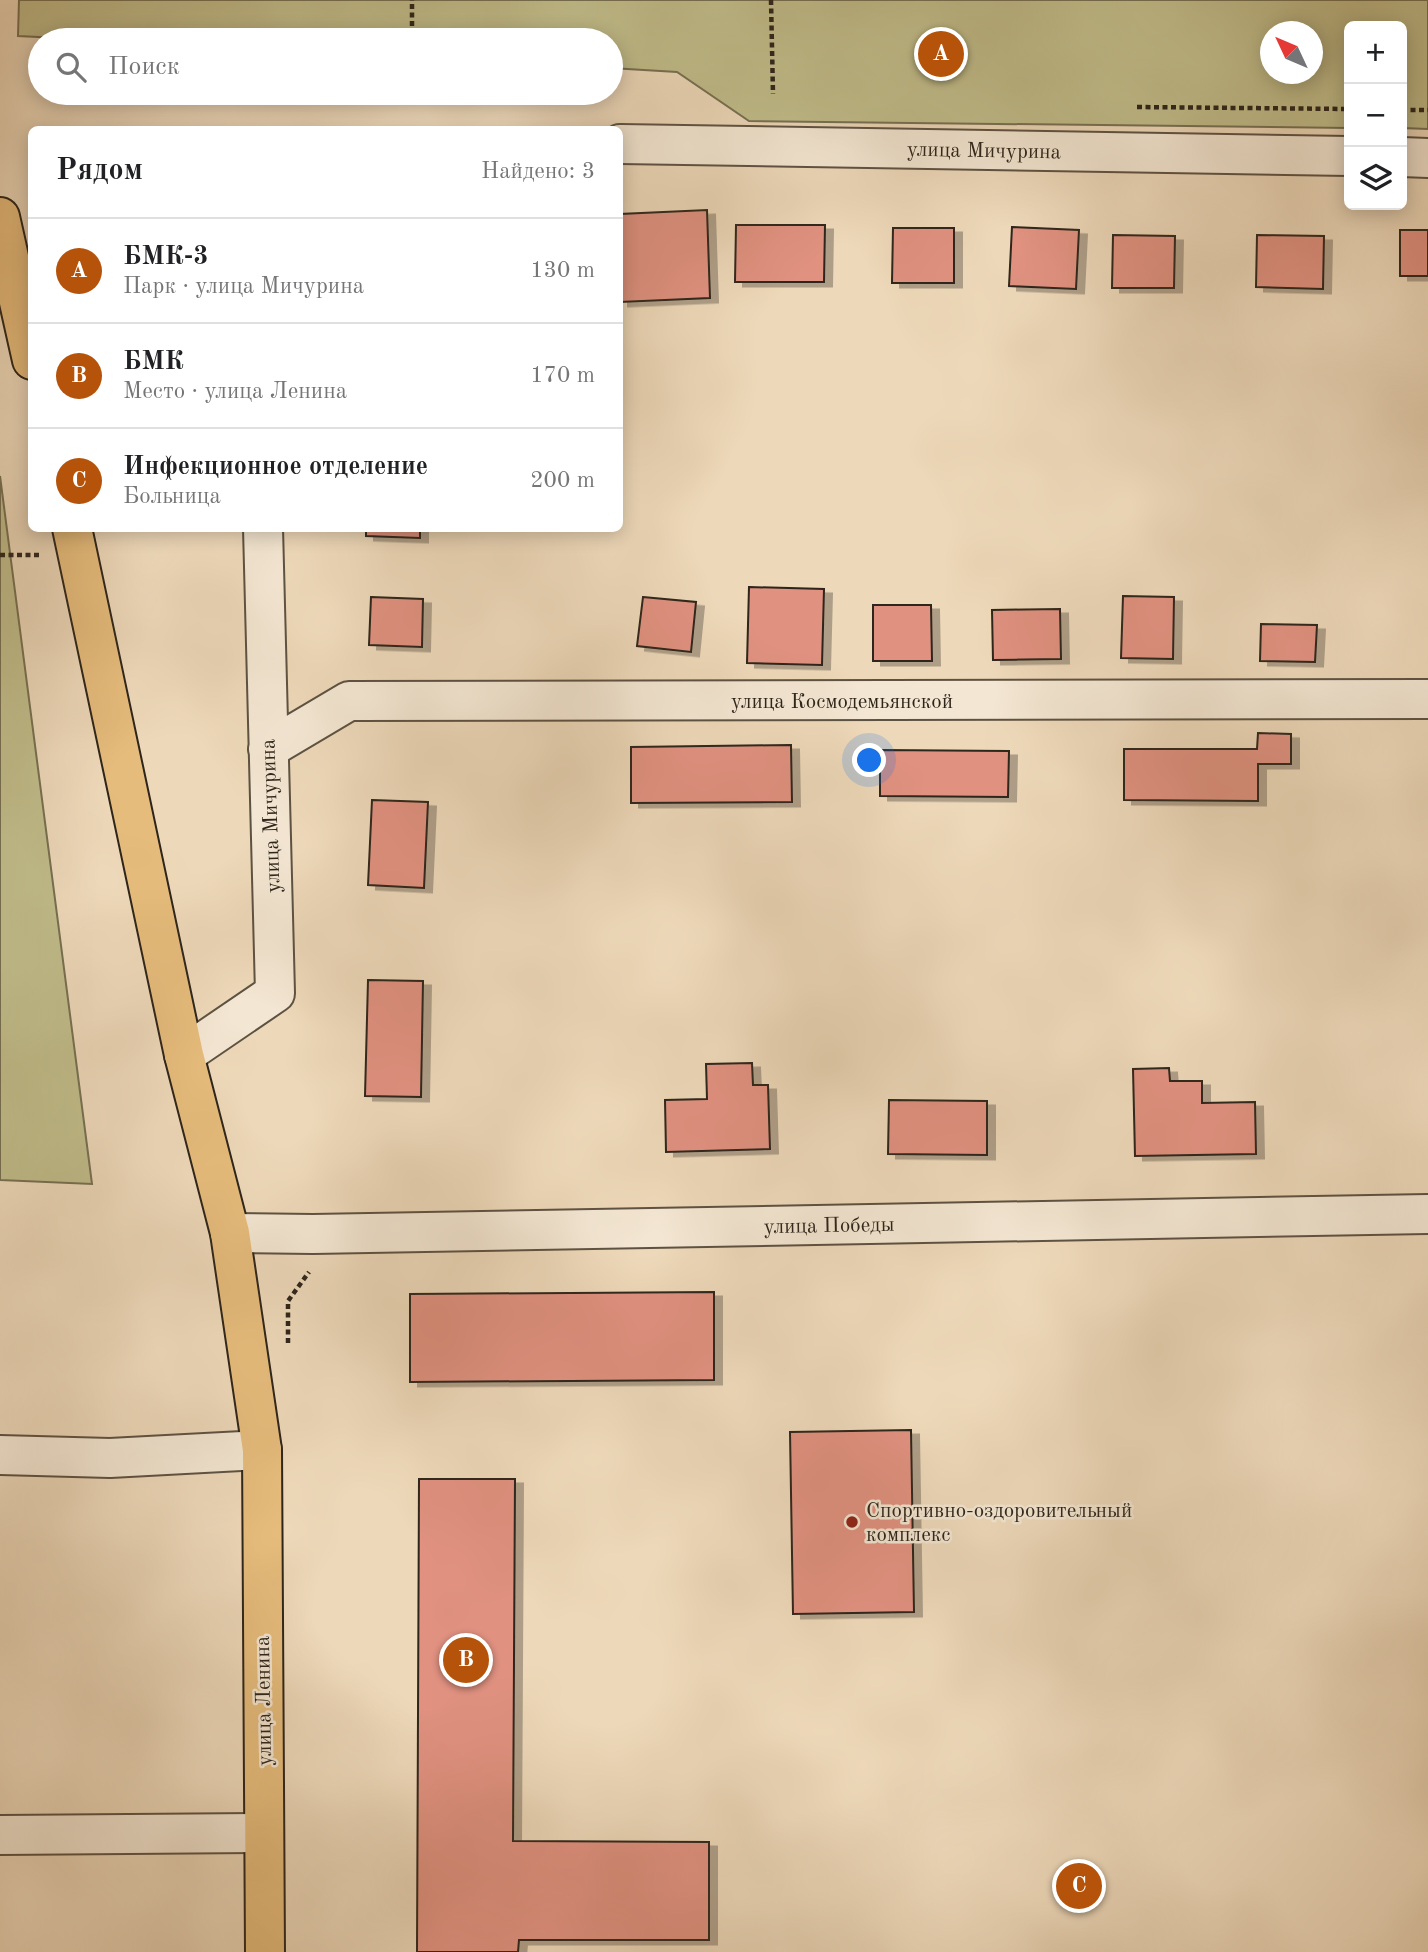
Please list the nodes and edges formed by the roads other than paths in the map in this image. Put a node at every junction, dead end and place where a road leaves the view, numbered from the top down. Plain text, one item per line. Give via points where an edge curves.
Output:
1 (623, 144) edge
2 (1344, 156) edge
3 (1407, 157) edge
4 (1428, 158) edge
5 (0, 217) edge
6 (28, 342) edge
7 (73, 532) edge
8 (262, 532) edge
9 (1428, 699) edge
10 (268, 749) junction
11 (184, 1055) junction
12 (1428, 1214) edge
13 (230, 1233) junction
14 (262, 1450) junction
15 (0, 1455) edge
16 (264, 1833) junction
17 (0, 1835) edge
18 (265, 1952) edge

1 - 2 street, улица Мичурина
3 - 4 street
5 - 6 main road
7 - 11 main road, улица Ленина
8 - 10 street, улица Мичурина
9 - 10 street, улица Космодемьянской via 349,701
10 - 11 street, улица Мичурина via 275,993
11 - 13 main road, улица Ленина
12 - 13 street, улица Победы
13 - 14 main road, улица Ленина
14 - 15 street via 110,1458
14 - 16 main road, улица Ленина
16 - 17 street
16 - 18 main road, улица Ленина

